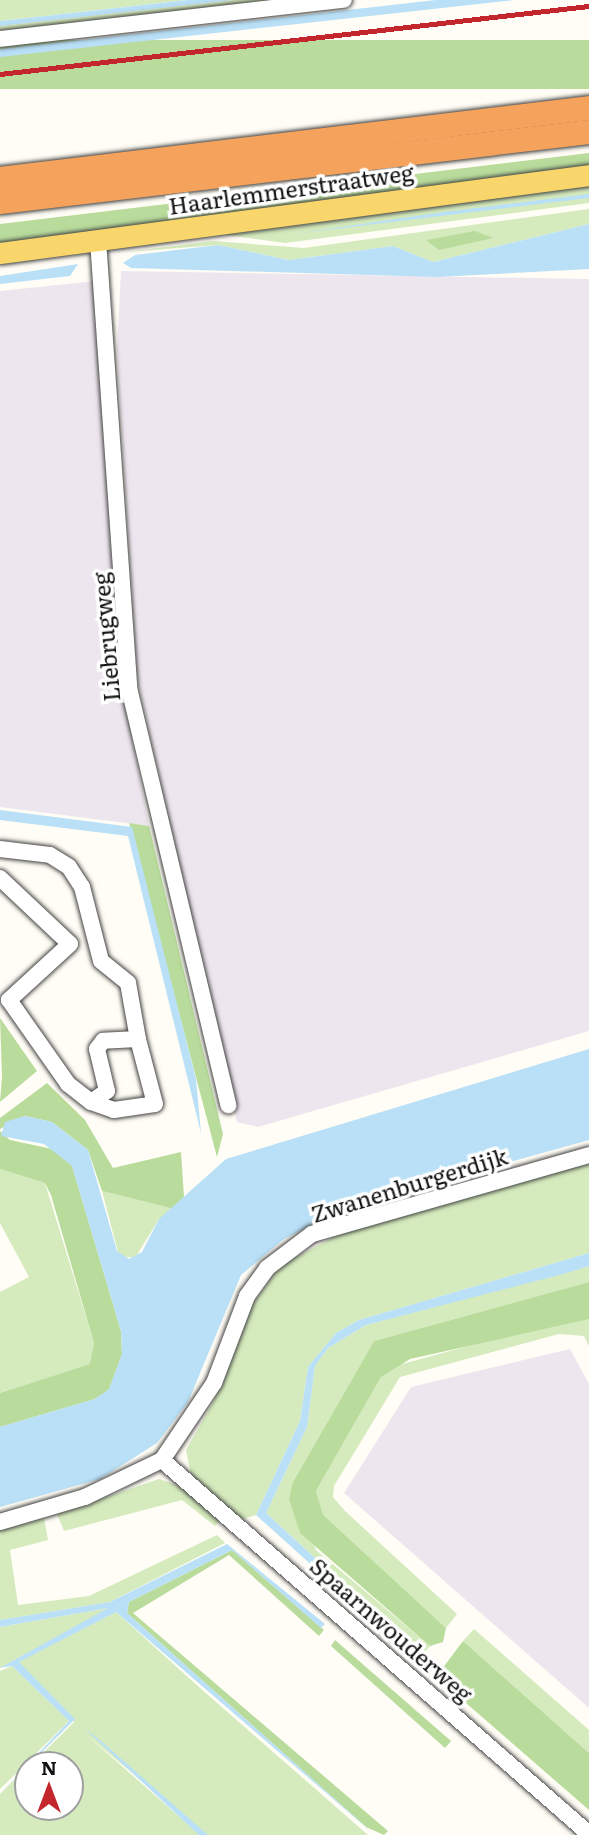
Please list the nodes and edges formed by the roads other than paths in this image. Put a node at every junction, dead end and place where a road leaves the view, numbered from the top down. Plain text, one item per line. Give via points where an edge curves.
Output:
1 (344, 0) edge
2 (0, 39) edge
3 (589, 108) edge
4 (589, 132) edge
5 (589, 175) edge
6 (0, 179) edge
7 (0, 202) edge
8 (99, 240) junction
9 (0, 253) edge
10 (0, 849) edge
11 (0, 878) edge
12 (70, 944) junction
13 (101, 961) junction
14 (138, 1039) junction
15 (91, 1102) junction
16 (228, 1105) dead end
17 (589, 1155) edge
18 (162, 1460) junction
19 (0, 1522) edge
20 (589, 1833) edge

1 - 2 street
3 - 6 highway
4 - 7 highway
5 - 8 main road, Haarlemmerstraatweg
8 - 9 main road, Haarlemmerstraatweg
8 - 16 street, Liebrugweg via 130,688
10 - 13 street via 50,855 69,867 82,887
11 - 12 street
12 - 13 street
12 - 15 street via 9,1000 68,1084
13 - 14 street via 128,983
14 - 15 street via 103,1041 97,1049 107,1091
14 - 15 street via 155,1104 114,1110
17 - 18 street, Zwanenburgerdijk via 313,1234 267,1268 247,1296 214,1383
18 - 19 street via 85,1497
18 - 20 street, Spaarnwouderweg

